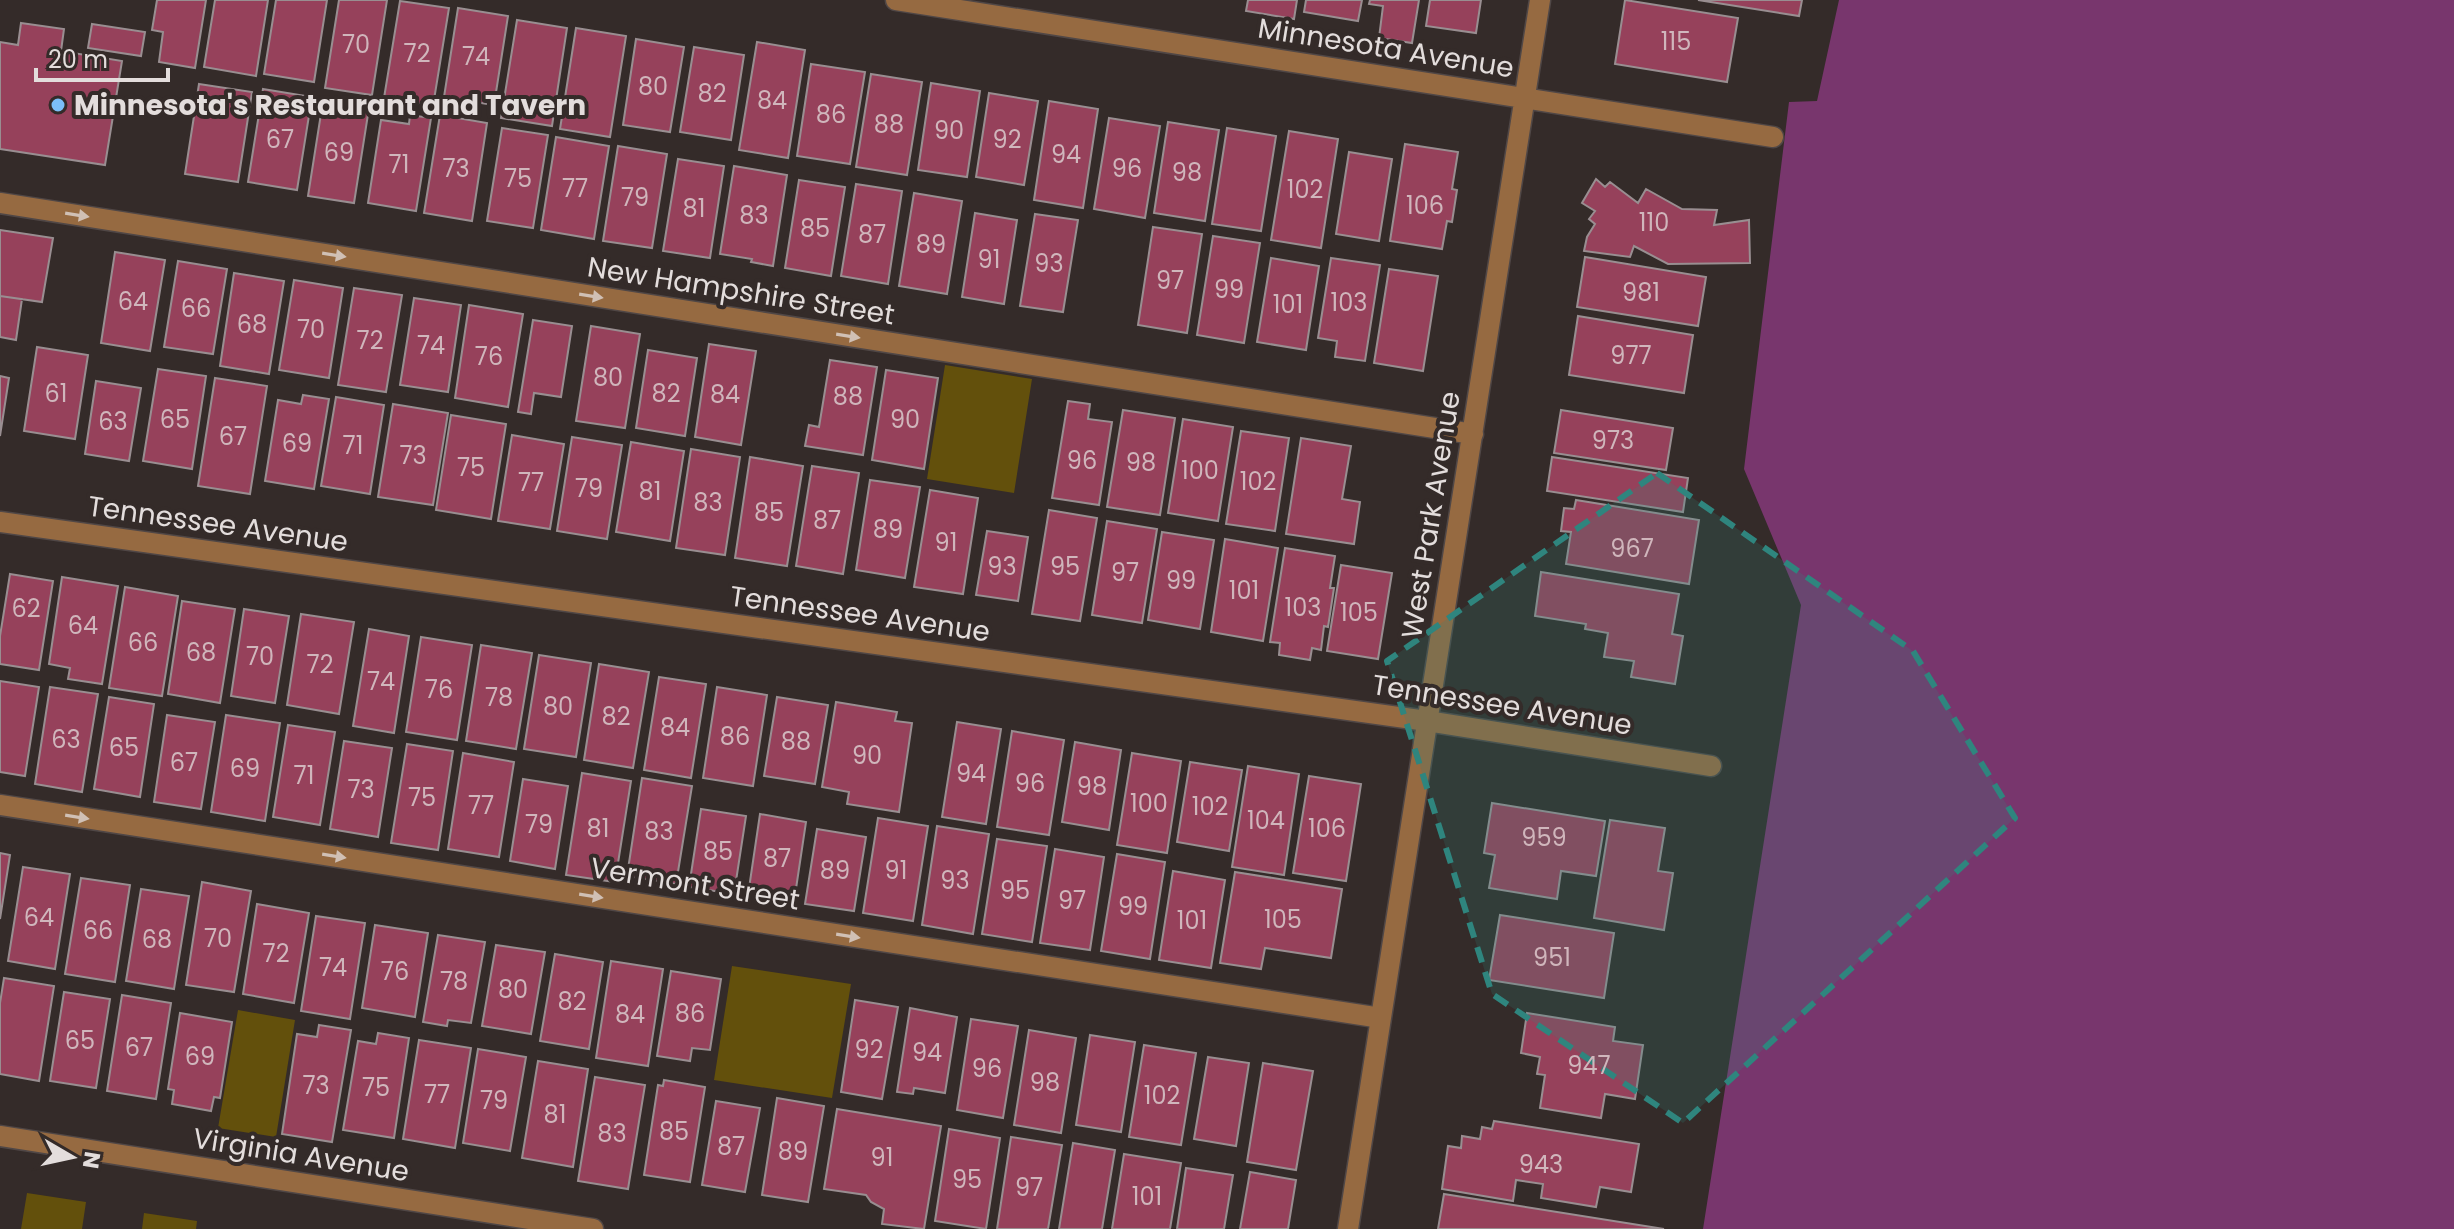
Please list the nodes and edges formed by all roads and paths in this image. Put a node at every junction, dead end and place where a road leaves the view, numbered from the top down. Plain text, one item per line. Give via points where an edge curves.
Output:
1 (896, 0) edge
2 (1540, 0) edge
3 (1525, 98) junction
4 (1773, 137) dead end
5 (0, 203) edge
6 (1473, 434) junction
7 (0, 522) edge
8 (1427, 721) junction
9 (1711, 766) dead end
10 (0, 805) edge
11 (1381, 1018) junction
12 (0, 1136) edge
13 (593, 1229) edge
14 (1348, 1229) edge

1 - 3 street, Minnesota Avenue
2 - 3 street, West Park Avenue
3 - 4 street, Minnesota Avenue
3 - 6 street, West Park Avenue
5 -> 6 street, New Hampshire Street
6 - 8 street, West Park Avenue
7 - 8 street, Tennessee Avenue
8 - 9 street, Tennessee Avenue
8 - 11 street, West Park Avenue
10 -> 11 street, Vermont Street
11 - 14 street, West Park Avenue
12 - 13 street, Virginia Avenue

